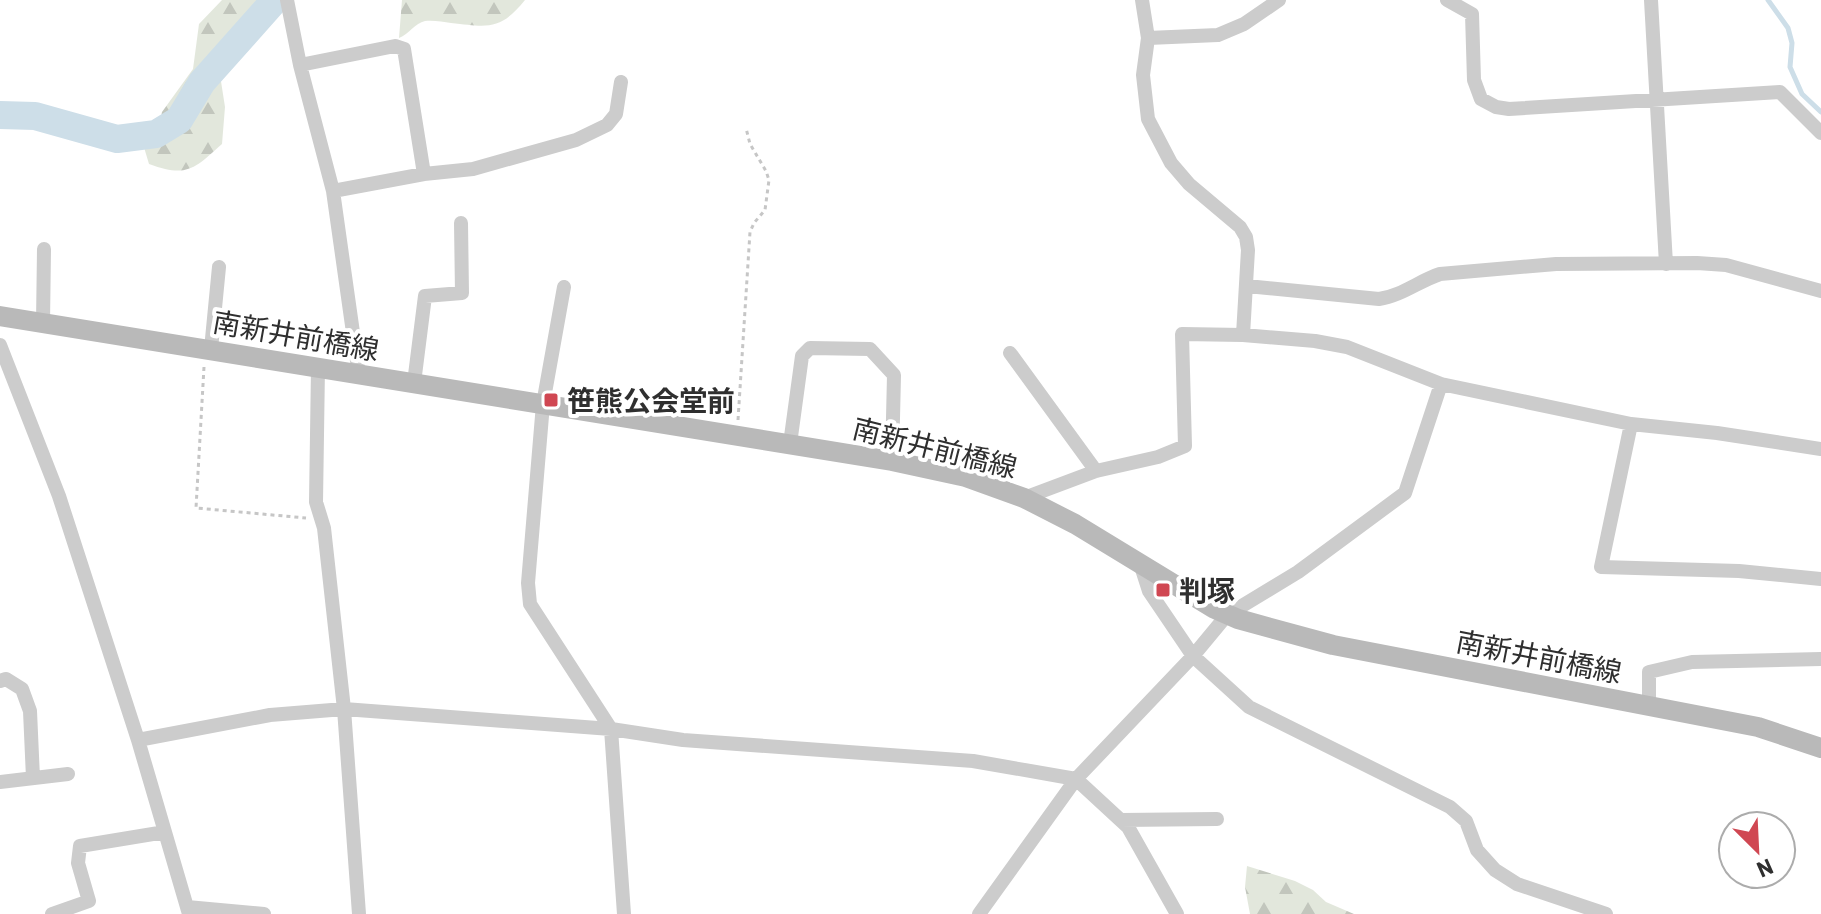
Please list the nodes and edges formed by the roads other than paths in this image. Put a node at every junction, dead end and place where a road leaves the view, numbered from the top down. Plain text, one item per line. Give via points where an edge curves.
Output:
1 (287, 0) edge
2 (1142, 0) edge
3 (1279, 0) edge
4 (1447, 0) edge
5 (1651, 0) edge
6 (1148, 38) junction
7 (300, 65) junction
8 (621, 82) dead end
9 (1657, 101) junction
10 (1821, 133) edge
11 (424, 174) junction
12 (333, 191) junction
13 (461, 223) dead end
14 (44, 249) dead end
15 (1666, 264) junction
16 (219, 267) dead end
17 (1247, 286) junction
18 (564, 287) dead end
19 (1821, 291) edge
20 (0, 316) edge
21 (43, 323) junction
22 (1243, 335) junction
23 (0, 345) edge
24 (208, 349) junction
25 (1010, 353) dead end
26 (318, 367) junction
27 (359, 375) junction
28 (414, 383) junction
29 (1441, 384) junction
30 (543, 404) junction
31 (1631, 424) junction
32 (790, 444) junction
33 (1821, 449) edge
34 (892, 461) junction
35 (1096, 471) junction
36 (1024, 498) junction
37 (1140, 563) junction
38 (1821, 579) edge
39 (1227, 615) junction
40 (1193, 656) junction
41 (1821, 659) edge
42 (0, 681) edge
43 (1649, 706) junction
44 (344, 709) junction
45 (611, 729) junction
46 (138, 740) junction
47 (1821, 748) edge
48 (68, 774) dead end
49 (33, 778) junction
50 (1076, 779) junction
51 (0, 782) edge
52 (1217, 819) dead end
53 (1121, 820) junction
54 (165, 832) junction
55 (188, 910) edge
56 (52, 914) edge
57 (264, 914) edge
58 (359, 914) edge
59 (624, 914) edge
60 (979, 914) edge
61 (1177, 914) edge
62 (1606, 914) edge

1 - 7 street
2 - 6 street
3 - 6 street via 1218,35
4 - 9 street via 1472,14 1474,80 1481,99 1496,107
5 - 9 street
6 - 17 street via 1143,85 1148,119 1171,163 1246,237
7 - 11 street via 395,46 404,49
7 - 12 street
8 - 11 street via 616,114 607,125 576,140 473,169
9 - 10 street via 1780,92
9 - 15 street
11 - 12 street
12 - 27 street
13 - 28 street via 462,293 425,296
14 - 21 street
15 - 17 street via 1556,264 1440,274 1392,298 1379,299
15 - 19 street via 1726,265
16 - 24 street
17 - 22 street
18 - 30 street
20 - 21 main road, 南新井前橋線
21 - 24 main road, 南新井前橋線
22 - 29 street via 1347,347
22 - 35 street via 1182,334 1185,446
23 - 46 street via 59,496
24 - 26 main road, 南新井前橋線
25 - 35 street
26 - 27 main road, 南新井前橋線
26 - 44 street via 316,502
27 - 28 main road, 南新井前橋線
28 - 30 main road, 南新井前橋線
29 - 31 street
29 - 39 street via 1405,493 1298,572
30 - 32 main road, 南新井前橋線
30 - 45 street via 530,604
31 - 33 street
31 - 38 street via 1601,567
32 - 34 main road, 南新井前橋線
32 - 34 street via 802,356 810,348 870,349 894,375
34 - 36 main road, 南新井前橋線 via 966,477
35 - 36 street
36 - 37 main road, 南新井前橋線
37 - 39 main road, 南新井前橋線
37 - 40 street via 1149,591
39 - 40 street
39 - 43 main road, 南新井前橋線 via 1333,645
40 - 50 street
40 - 62 street via 1249,707 1450,807 1466,821 1477,850 1517,884
41 - 43 street via 1692,662 1649,672
42 - 49 street via 22,689 30,711
43 - 47 main road, 南新井前橋線 via 1758,727
44 - 45 street
44 - 46 street via 270,715
44 - 58 street
45 - 50 street via 683,740 973,761
45 - 59 street
46 - 54 street
48 - 49 street
49 - 51 street
50 - 53 street
50 - 60 street
52 - 53 street
53 - 61 street
54 - 55 street
54 - 56 street via 80,846 78,863 89,901
55 - 57 street

